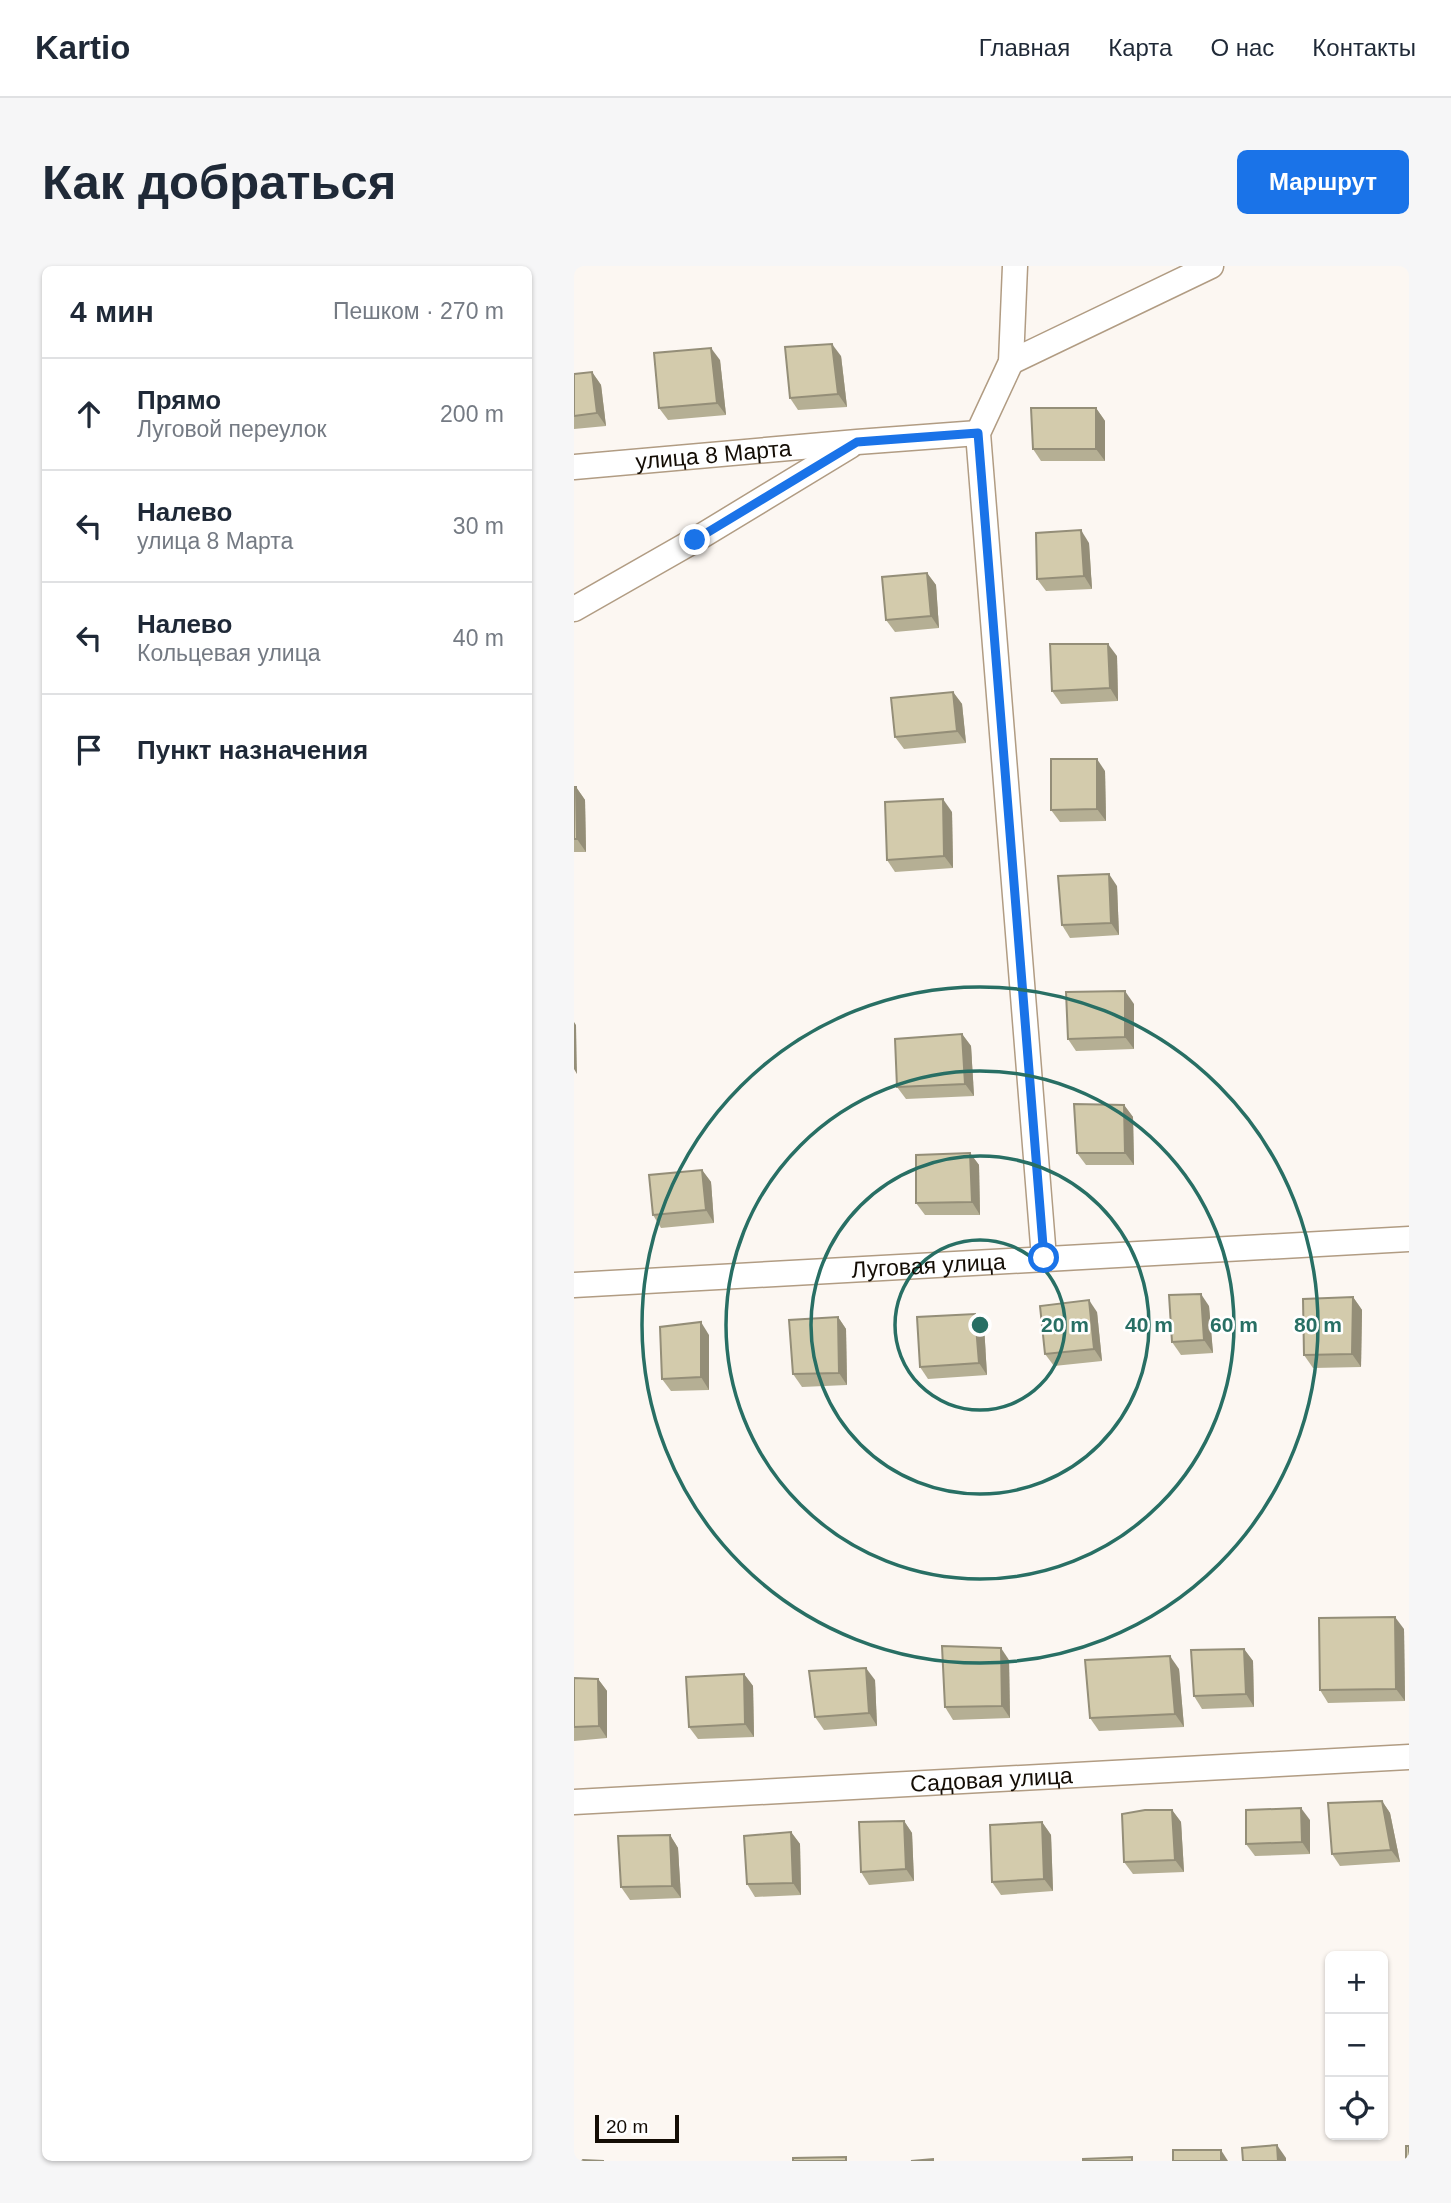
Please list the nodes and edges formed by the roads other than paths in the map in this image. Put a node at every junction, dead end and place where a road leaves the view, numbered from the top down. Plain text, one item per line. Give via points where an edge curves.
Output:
1 (1015, 266) edge
2 (1212, 266) edge
3 (1011, 362) junction
4 (978, 433) junction
5 (857, 442) junction
6 (574, 467) edge
7 (574, 609) edge
8 (1409, 1239) edge
9 (1044, 1258) junction
10 (574, 1284) edge
11 (1409, 1757) edge
12 (574, 1802) edge

1 - 3 street
2 - 3 street
3 - 4 street
4 - 5 street, улица 8 Марта
4 - 9 street
5 - 6 street, улица 8 Марта
5 - 7 street
8 - 9 street, Луговая улица
9 - 10 street, Луговая улица
11 - 12 street, Садовая улица

